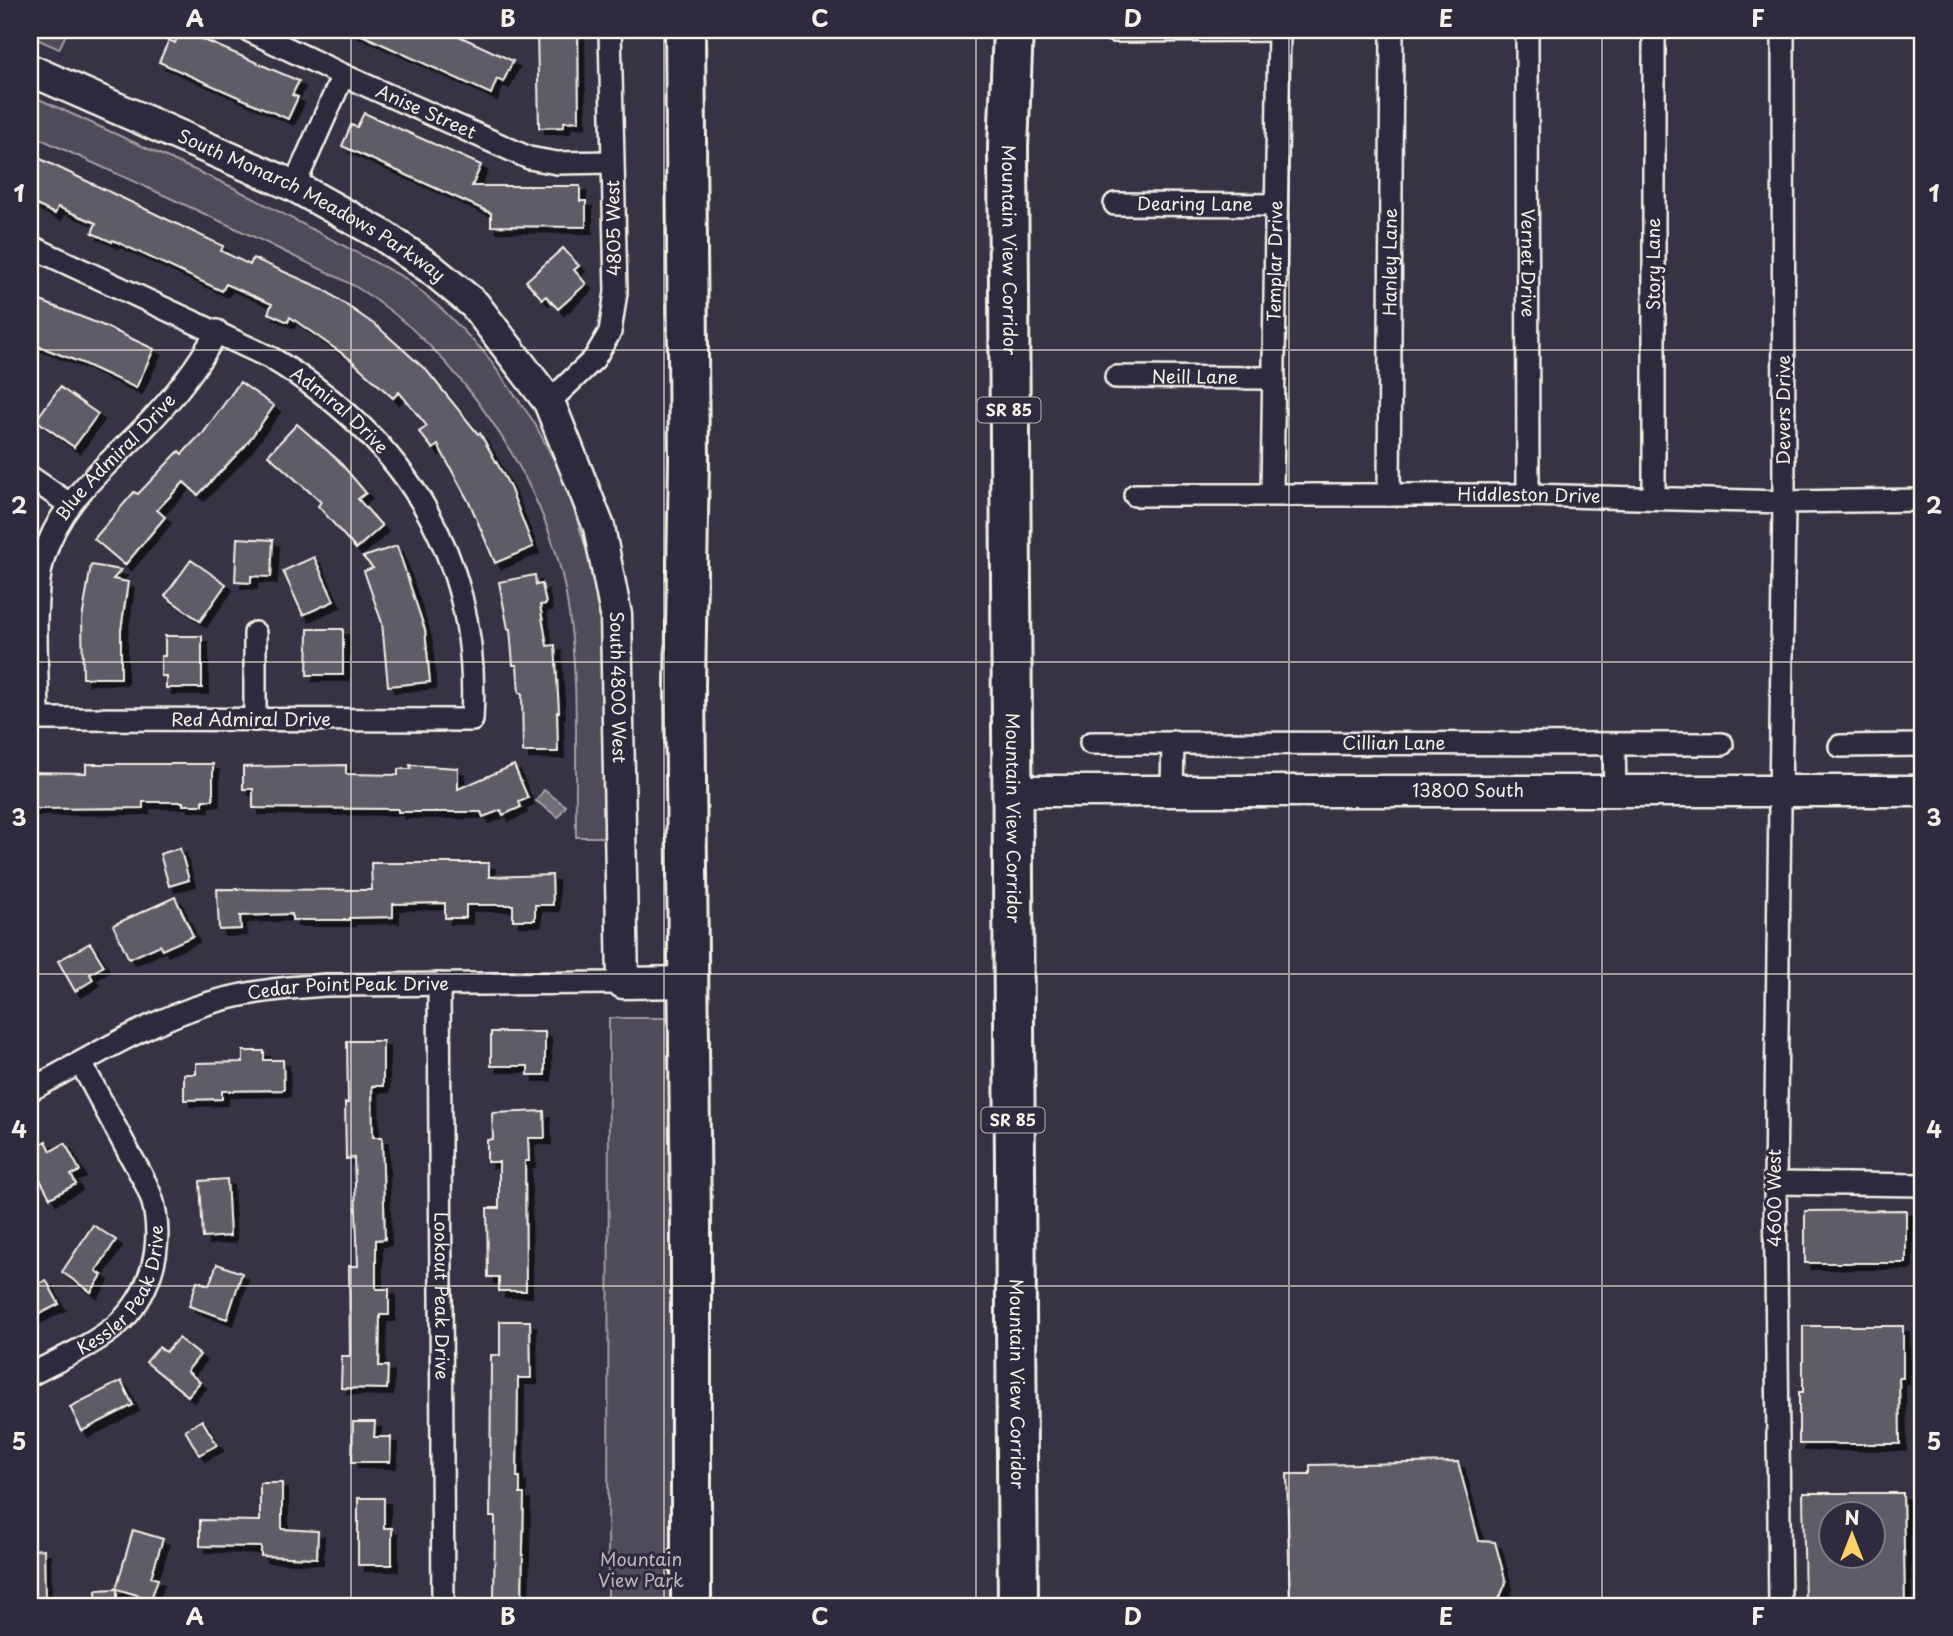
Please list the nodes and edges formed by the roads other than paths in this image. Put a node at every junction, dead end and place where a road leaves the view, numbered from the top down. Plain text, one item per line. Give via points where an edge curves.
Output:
1 (248, 30) edge
2 (610, 30) edge
3 (685, 30) edge
4 (1013, 30) edge
5 (1279, 30) edge
6 (1392, 30) edge
7 (1527, 30) edge
8 (1654, 30) edge
9 (1783, 30) edge
10 (1114, 31) edge
11 (30, 70) edge
12 (342, 75) junction
13 (612, 162) junction
14 (294, 186) junction
15 (1115, 204) dead end
16 (1276, 205) junction
17 (30, 246) edge
18 (217, 331) junction
19 (1116, 377) dead end
20 (1274, 379) junction
21 (549, 402) junction
22 (30, 477) edge
23 (1272, 494) junction
24 (1135, 495) dead end
25 (1389, 495) junction
26 (1528, 495) junction
27 (1654, 498) junction
28 (1923, 500) edge
29 (1784, 502) junction
30 (69, 504) junction
31 (255, 633) dead end
32 (34, 719) edge
33 (255, 720) junction
34 (472, 720) joint
35 (1173, 742) junction
36 (1091, 743) dead end
37 (1614, 744) junction
38 (1722, 744) dead end
39 (1923, 745) edge
40 (1840, 746) dead end
41 (1172, 790) junction
42 (1615, 790) junction
43 (1781, 790) junction
44 (1011, 791) junction
45 (1923, 791) edge
46 (688, 982) junction
47 (623, 983) junction
48 (439, 984) junction
49 (81, 1063) junction
50 (30, 1090) edge
51 (1775, 1183) junction
52 (1923, 1185) edge
53 (30, 1375) edge
54 (443, 1606) edge
55 (691, 1606) edge
56 (1018, 1606) edge
57 (1780, 1606) edge

1 - 12 street, Anise Street
2 - 13 street, 4805 West
3 - 46 highway via 690,459 685,686
4 - 44 highway, Mountain View Corridor / SR 85 via 1007,147
5 - 10 street
5 - 16 street, Templar Drive
6 - 25 street, Hanley Lane
7 - 26 street, Vernet Drive
8 - 27 street, Story Lane
9 - 29 street, Devers Drive
11 - 14 street, South Monarch Meadows Parkway
12 - 13 street, Anise Street via 529,158 557,163
12 - 14 street
13 - 21 street, 4805 West via 616,292 610,332 594,359
14 - 21 street, South Monarch Meadows Parkway via 382,235 475,305
15 - 16 street, Dearing Lane
16 - 20 street, Templar Drive
17 - 18 street, Admiral Drive
18 - 30 street, Blue Admiral Drive via 190,376 164,407
18 - 34 street, Admiral Drive via 305,378 337,403 366,429 412,486 445,549 464,608 472,662
19 - 20 street, Neill Lane
20 - 23 street, Templar Drive
21 - 47 street, South 4800 West via 599,527 616,615
22 - 30 street
23 - 24 street, Hiddleston Drive
23 - 25 street, Hiddleston Drive
25 - 26 street, Hiddleston Drive
26 - 27 street, Hiddleston Drive
27 - 29 street, Hiddleston Drive
28 - 29 street, Hiddleston Drive
29 - 43 street, Devers Drive
30 - 32 street, Blue Admiral Drive via 47,546 39,576
31 - 33 street
32 - 33 street, Red Admiral Drive
33 - 34 street, Red Admiral Drive
35 - 36 street, Cillian Lane
35 - 37 street, Cillian Lane
35 - 41 street
37 - 38 street, Cillian Lane
37 - 42 street
39 - 40 street
41 - 42 street, 13800 South
41 - 44 street, 13800 South
42 - 43 street, 13800 South
43 - 45 street, 13800 South
43 - 51 street, 4600 West
44 - 56 highway, Mountain View Corridor / SR 85
46 - 47 street, Cedar Point Peak Drive
46 - 55 highway
47 - 48 street, Cedar Point Peak Drive
48 - 49 street, Cedar Point Peak Drive via 326,985 234,997 193,1008
48 - 54 street, Lookout Peak Drive
49 - 50 street, Cedar Point Peak Drive
49 - 53 street, Kessler Peak Drive via 155,1209 158,1239 153,1270 139,1299 118,1324
51 - 52 street
51 - 57 street, 4600 West

